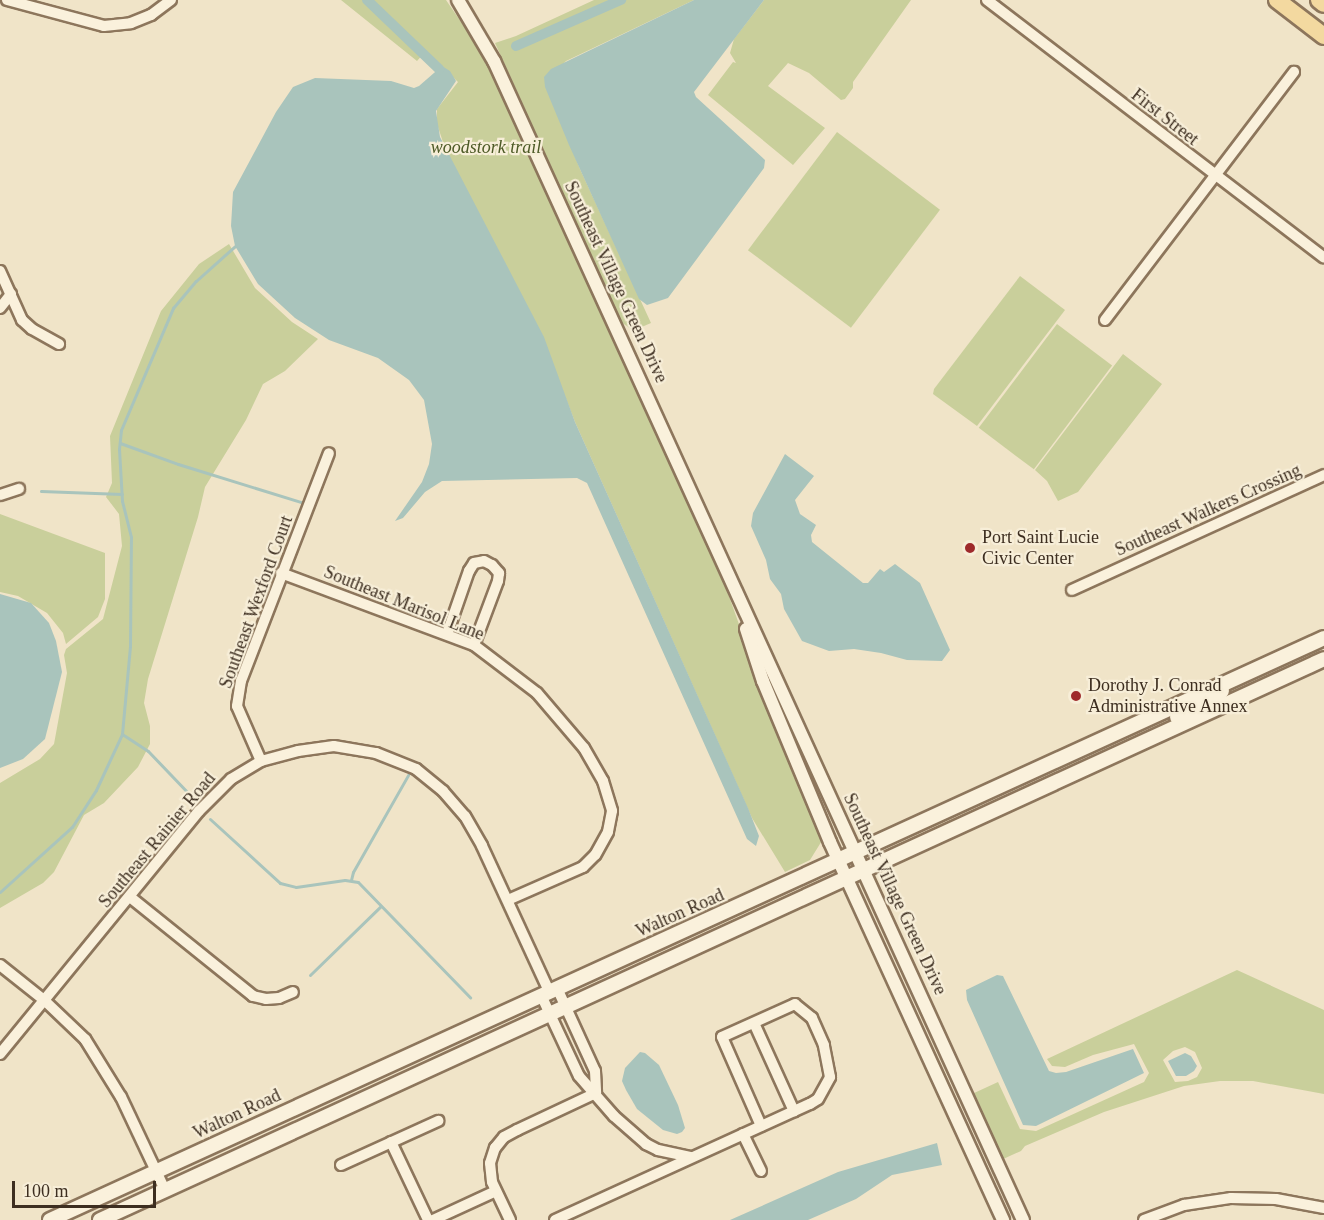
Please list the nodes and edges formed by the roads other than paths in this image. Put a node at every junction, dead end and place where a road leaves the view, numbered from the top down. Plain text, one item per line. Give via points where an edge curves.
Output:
1 (7, 0) edge
2 (171, 0) edge
3 (458, 0) edge
4 (987, 0) edge
5 (1277, 0) edge
6 (1318, 0) edge
7 (1324, 4) edge
8 (1322, 32) edge
9 (1294, 72) dead end
10 (1215, 176) junction
11 (1324, 258) edge
12 (0, 271) edge
13 (11, 294) junction
14 (0, 308) edge
15 (1105, 320) dead end
16 (59, 344) dead end
17 (328, 453) dead end
18 (1324, 475) edge
19 (19, 489) dead end
20 (0, 495) edge
21 (281, 573) junction
22 (732, 585) junction
23 (1072, 590) dead end
24 (447, 634) junction
25 (1324, 638) edge
26 (474, 645) junction
27 (1324, 659) edge
28 (1229, 682) junction
29 (1142, 722) junction
30 (1146, 742) junction
31 (261, 761) junction
32 (1056, 782) junction
33 (856, 853) junction
34 (838, 861) junction
35 (864, 870) junction
36 (846, 878) junction
37 (130, 897) junction
38 (508, 900) junction
39 (0, 965) edge
40 (549, 991) junction
41 (293, 992) dead end
42 (44, 1000) junction
43 (565, 1006) junction
44 (549, 1014) junction
45 (754, 1023) junction
46 (0, 1054) edge
47 (596, 1093) junction
48 (794, 1111) junction
49 (438, 1121) dead end
50 (761, 1126) junction
51 (743, 1134) junction
52 (391, 1142) junction
53 (691, 1158) junction
54 (341, 1165) dead end
55 (761, 1171) dead end
56 (156, 1172) junction
57 (165, 1190) junction
58 (496, 1191) junction
59 (1324, 1208) edge
60 (50, 1220) edge
61 (100, 1220) edge
62 (428, 1220) edge
63 (433, 1220) edge
64 (510, 1220) edge
65 (555, 1220) edge
66 (1003, 1220) edge
67 (1023, 1220) edge
68 (1144, 1220) edge

1 - 2 street via 104,26 141,19
3 - 22 street, Southeast Village Green Drive via 499,72
4 - 10 street, First Street
5 - 8 main road
6 - 7 main road
9 - 10 street
10 - 11 street, First Street
10 - 15 street
12 - 13 street
13 - 14 street
13 - 16 street via 22,320
17 - 21 street, Southeast Wexford Court
18 - 23 street, Southeast Walkers Crossing
19 - 20 street
21 - 24 street, Southeast Marisol Lane
21 - 31 street, Southeast Wexford Court via 238,695 237,706
22 - 33 street, Southeast Village Green Drive
22 - 34 street, Southeast Village Green Drive via 763,681
24 - 26 street, Southeast Marisol Lane
24 - 26 street via 474,563 484,561 499,573
25 - 28 main road, Walton Road
26 - 38 street, Southeast Marisol Lane via 537,693 564,721 603,781 612,811 608,832 583,867
27 - 30 main road, Walton Road
28 - 29 main road, Walton Road
28 - 30 main road via 1213,699 1158,727
29 - 32 main road via 1129,738
29 - 33 main road, Walton Road
30 - 32 main road, Walton Road
31 - 37 street, Southeast Rainier Road via 231,779 199,811
31 - 38 street, Southeast Rainier Road via 297,750 334,746 376,753 416,770 443,791 465,816
32 - 35 main road, Walton Road
33 - 34 main road, Walton Road
33 - 35 street, Southeast Village Green Drive
34 - 36 street, Southeast Village Green Drive
34 - 40 main road, Walton Road
35 - 36 main road, Walton Road
35 - 67 street, Southeast Village Green Drive
36 - 43 main road, Walton Road
36 - 66 street, Southeast Village Green Drive
37 - 41 street via 253,996 279,998
37 - 42 street, Southeast Rainier Road
38 - 40 street, Southeast Rainier Road
39 - 42 street
40 - 43 street
40 - 44 street
40 - 56 main road, Walton Road
42 - 46 street, Southeast Rainier Road
42 - 56 street via 69,1022 97,1058 128,1110
43 - 44 main road, Walton Road
43 - 47 street via 595,1071
44 - 47 street via 579,1076
44 - 57 main road, Walton Road
45 - 48 street
45 - 48 street via 795,1004 812,1018 825,1045 830,1077 818,1099
45 - 50 street via 722,1037
47 - 53 street via 614,1116 646,1144
47 - 58 street via 504,1137 490,1163
48 - 50 street
49 - 52 street
50 - 51 street
51 - 53 street
51 - 55 street
52 - 54 street
52 - 62 street
53 - 65 street
56 - 57 street
56 - 60 main road, Walton Road
57 - 61 main road, Walton Road
58 - 63 street
58 - 64 street
59 - 68 street via 1276,1199 1230,1198 1184,1205

